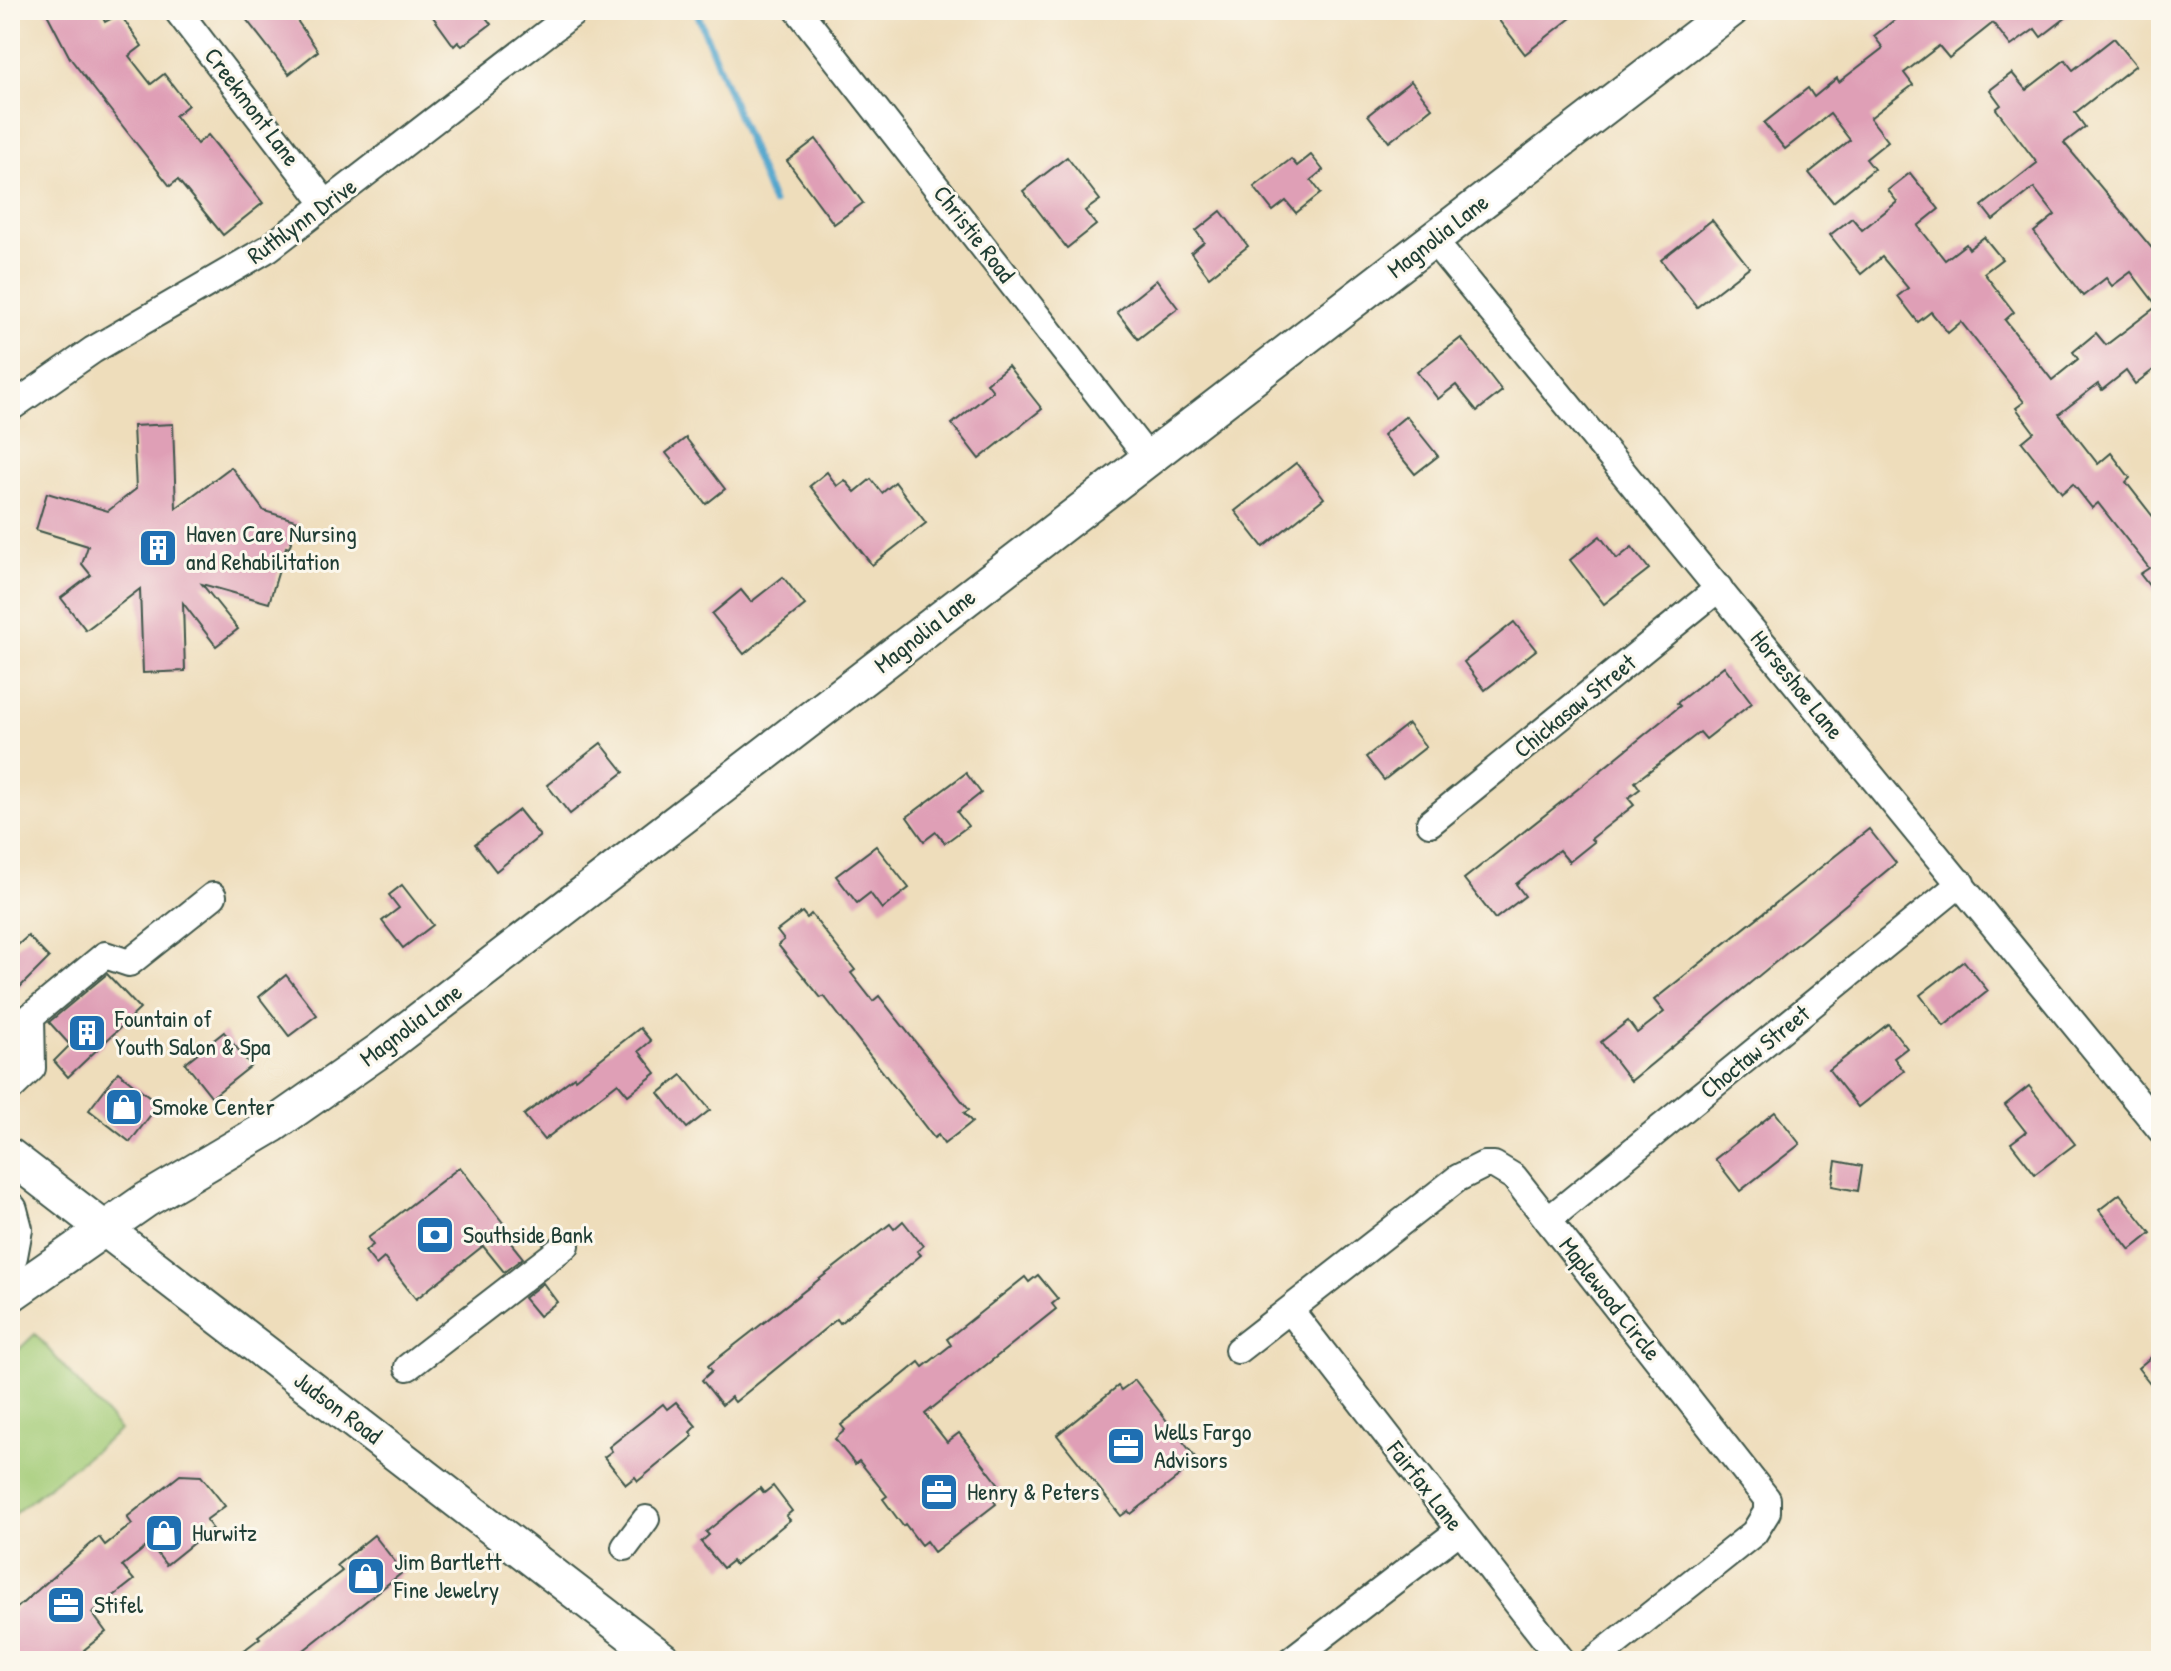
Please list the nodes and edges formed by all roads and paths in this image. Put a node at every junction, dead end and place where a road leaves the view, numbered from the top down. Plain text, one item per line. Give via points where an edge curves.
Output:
1 (177, 10) edge
2 (798, 10) edge
3 (1731, 10) edge
4 (562, 15) edge
5 (326, 204) junction
6 (1433, 240) junction
7 (10, 408) edge
8 (1149, 459) junction
9 (1719, 588) junction
10 (1430, 823) dead end
11 (1961, 883) junction
12 (213, 896) dead end
13 (10, 1089) edge
14 (2161, 1130) edge
15 (10, 1156) edge
16 (10, 1210) edge
17 (1548, 1220) junction
18 (103, 1229) junction
19 (566, 1245) dead end
20 (10, 1256) edge
21 (10, 1295) edge
22 (1290, 1310) junction
23 (1238, 1350) dead end
24 (408, 1367) dead end
25 (646, 1519) dead end
26 (1460, 1530) junction
27 (625, 1547) dead end
28 (665, 1661) edge
29 (1290, 1661) edge
30 (1562, 1661) edge
31 (1593, 1661) edge

1 - 5 street, Creekmont Lane
2 - 8 street, Christie Road
3 - 6 main road, Magnolia Lane
4 - 5 street, Ruthlynn Drive
5 - 7 street, Ruthlynn Drive via 242,265 93,350
6 - 8 main road, Magnolia Lane
6 - 9 street, Horseshoe Lane
8 - 18 main road, Magnolia Lane via 379,1051 273,1125
9 - 10 street, Chickasaw Street
9 - 11 street, Horseshoe Lane
11 - 14 street, Horseshoe Lane
11 - 17 street, Choctaw Street
12 - 13 street via 129,963 105,955 31,1016 32,1068
15 - 18 main road, Judson Road
16 - 20 main road via 15,1229
17 - 22 street, Maplewood Circle via 1505,1169 1484,1165 1458,1178
17 - 31 street, Maplewood Circle via 1767,1499 1763,1523 1754,1533
18 - 21 main road, Magnolia Lane
18 - 28 main road, Judson Road
19 - 24 street
22 - 23 street, Maplewood Circle
22 - 26 street, Fairfax Lane
25 - 27 street
26 - 29 street
26 - 30 street, Fairfax Lane

